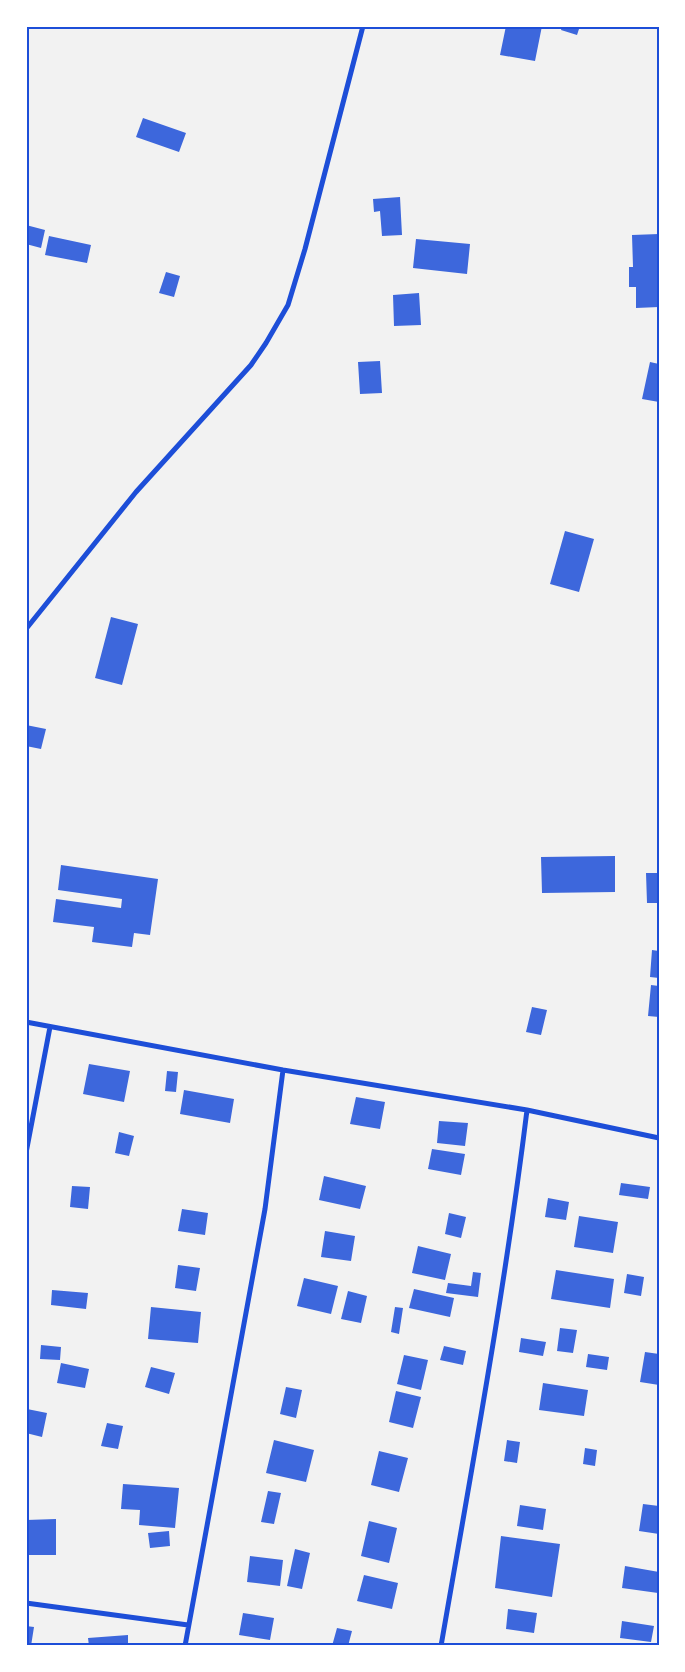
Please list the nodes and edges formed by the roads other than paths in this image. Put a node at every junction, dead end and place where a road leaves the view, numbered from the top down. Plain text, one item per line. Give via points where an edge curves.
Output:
1 (363, 26) edge
2 (26, 629) edge
3 (26, 1022) edge
4 (50, 1027) junction
5 (283, 1070) junction
6 (527, 1110) junction
7 (659, 1138) edge
8 (26, 1153) edge
9 (26, 1603) edge
10 (188, 1625) junction
11 (184, 1646) edge
12 (441, 1646) edge

1 - 2 street via 288,305 251,365 136,492
3 - 4 street
4 - 5 street
4 - 8 street
5 - 6 street
5 - 10 street via 265,1209
6 - 7 street
6 - 12 street via 496,1330
9 - 10 street
10 - 11 street

